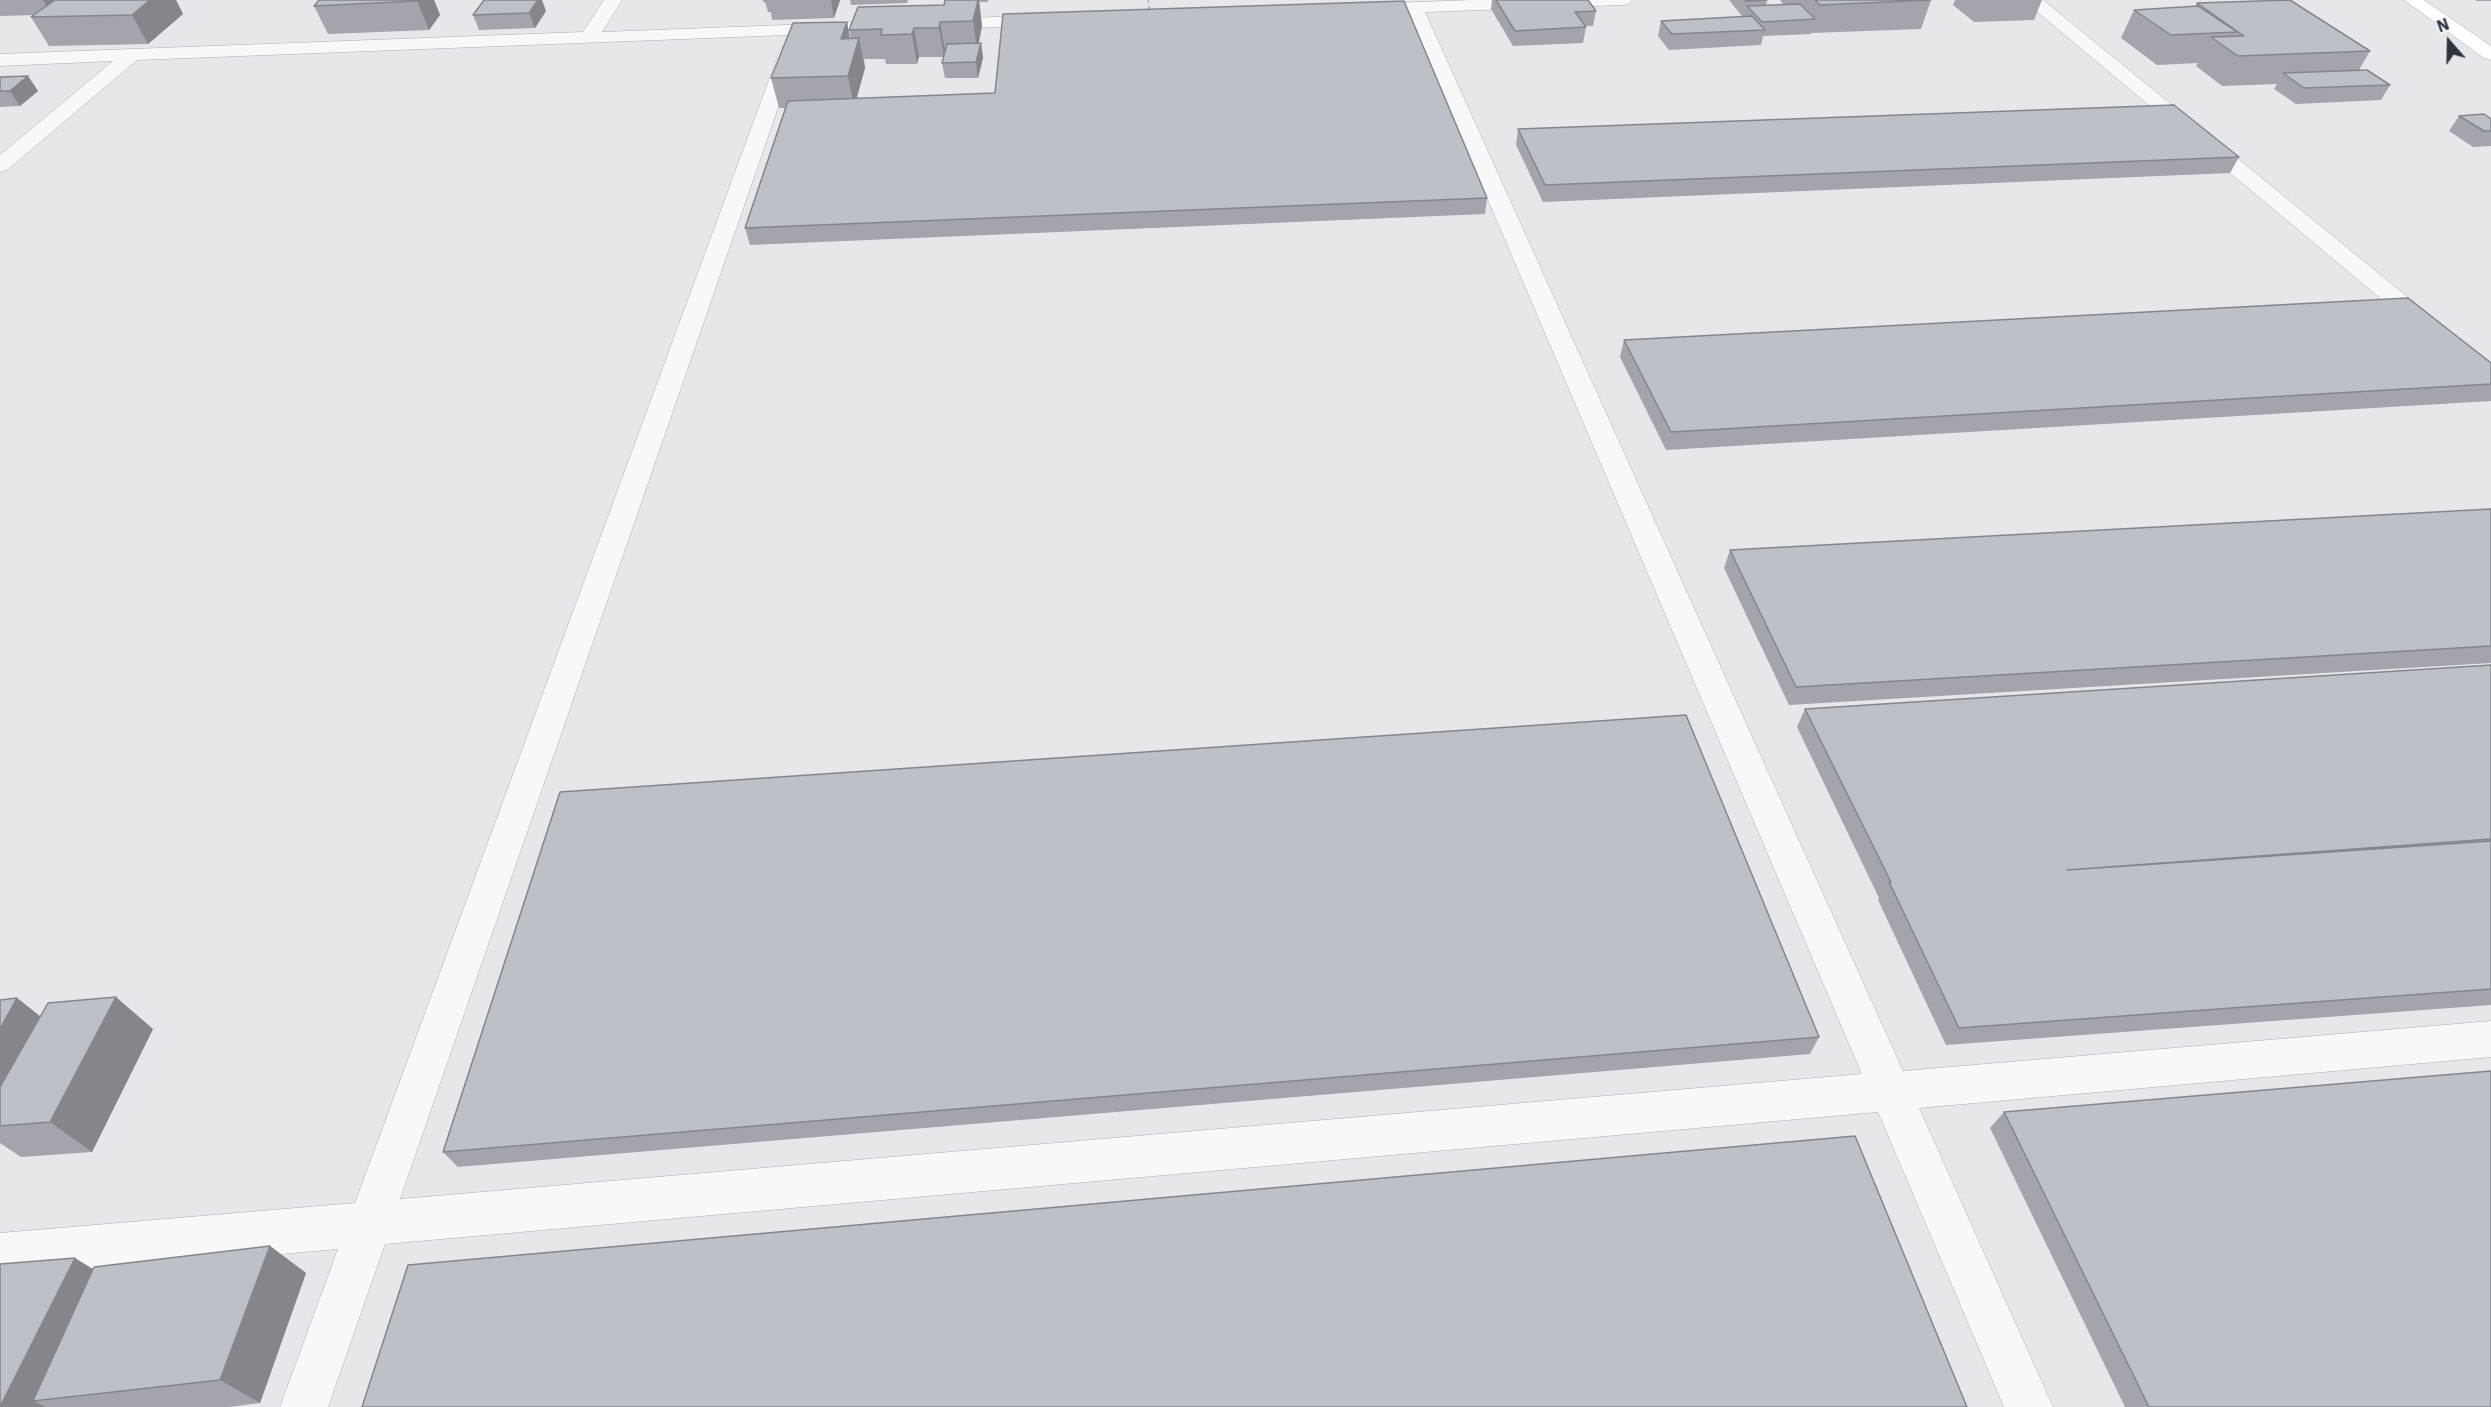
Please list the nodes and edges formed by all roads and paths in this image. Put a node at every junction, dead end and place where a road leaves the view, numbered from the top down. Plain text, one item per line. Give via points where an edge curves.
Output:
1 (613, 0) edge
2 (1623, 0) edge
3 (2032, 0) edge
4 (2413, 0) edge
5 (1414, 7) junction
6 (1149, 8) edge
7 (1345, 10) edge
8 (797, 28) junction
9 (590, 36) junction
10 (40, 39) edge
11 (2491, 54) edge
12 (131, 56) junction
13 (7, 59) edge
14 (0, 166) edge
15 (2491, 378) edge
16 (2491, 1038) edge
17 (1891, 1090) junction
18 (368, 1225) junction
19 (0, 1256) edge
20 (304, 1407) edge
21 (2029, 1407) edge

1 - 9 street
2 - 5 street
3 - 15 street
4 - 11 main road
5 - 7 street
5 - 17 street
6 - 8 street
8 - 9 street
8 - 18 street
9 - 12 street
10 - 13 street
12 - 13 street
12 - 14 street
16 - 17 street
17 - 18 street
17 - 21 street
18 - 19 street
18 - 20 street

